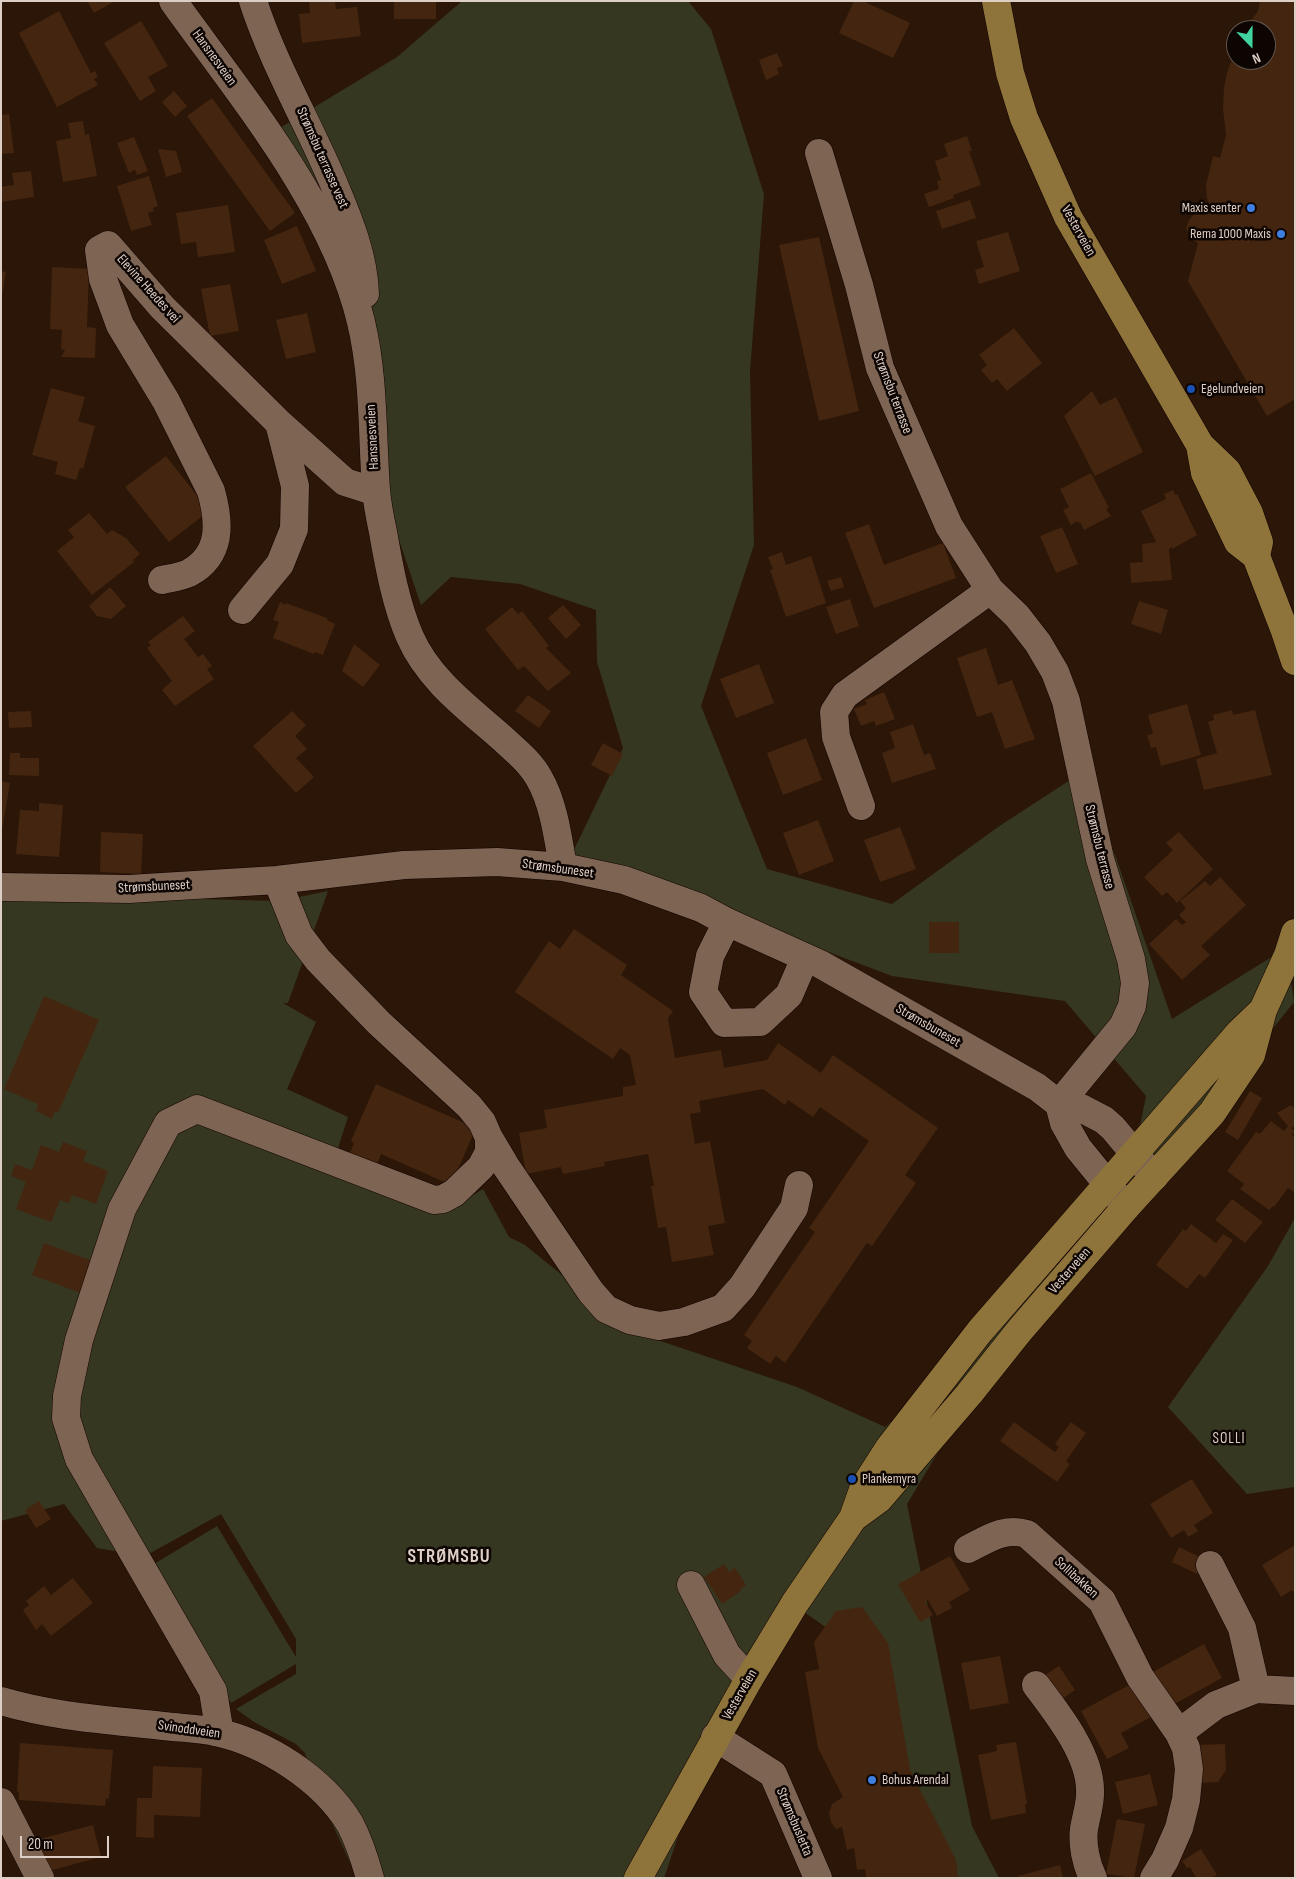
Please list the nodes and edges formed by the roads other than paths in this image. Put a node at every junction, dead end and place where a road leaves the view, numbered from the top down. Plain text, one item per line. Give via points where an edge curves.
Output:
1 (173, 1) edge
2 (253, 1) edge
3 (996, 1) edge
4 (819, 153) dead end
5 (361, 320) junction
6 (279, 423) junction
7 (376, 492) junction
8 (162, 580) dead end
9 (990, 590) junction
10 (242, 610) dead end
11 (1290, 629) edge
12 (1295, 662) edge
13 (861, 806) dead end
14 (564, 867) junction
15 (277, 880) junction
16 (1, 887) edge
17 (727, 922) junction
18 (1295, 933) edge
19 (805, 958) junction
20 (1263, 1010) junction
21 (1059, 1104) junction
22 (489, 1138) junction
23 (1134, 1153) junction
24 (1154, 1177) junction
25 (1108, 1184) junction
26 (799, 1185) dead end
27 (1126, 1207) junction
28 (853, 1518) junction
29 (968, 1549) dead end
30 (1210, 1565) dead end
31 (691, 1585) dead end
32 (749, 1679) junction
33 (1036, 1685) dead end
34 (1256, 1689) junction
35 (1295, 1691) edge
36 (1, 1701) edge
37 (215, 1732) junction
38 (1179, 1733) junction
39 (715, 1737) junction
40 (1, 1802) edge
41 (40, 1878) edge
42 (370, 1878) edge
43 (638, 1878) edge
44 (818, 1878) edge
45 (1093, 1878) edge
46 (1154, 1878) edge

1 - 5 street, Hansnesveien via 270,136 318,211 348,279
2 - 5 street, Strømsbu terrasse vest via 264,34 347,214 364,274 365,300
3 - 11 main road, Vesterveien via 1010,73 1024,118 1068,217 1200,445 1206,473 1238,542 1256,556
4 - 9 street, Strømsbu terrasse via 880,368 949,526
5 - 7 street, Hansnesveien via 369,361
6 - 7 street, Elevine Heedes vei via 344,482
6 - 8 street, Elevine Heedes vei via 162,307 108,245 99,250 103,279 120,325 166,401 211,491 215,506 215,545 203,563 187,574
6 - 10 street via 296,486 294,529 280,564
7 - 14 street, Hansnesveien via 390,573 410,636 438,681 520,755 538,777 548,800
9 - 13 street via 845,695 834,712 836,737
9 - 21 street, Strømsbu terrasse via 1017,616 1038,643 1055,672 1066,701 1100,859 1135,983 1132,1006 1123,1026
11 - 12 main road, Vesterveien
14 - 15 street, Strømsbuneset via 497,862 404,865
14 - 17 street, Strømsbuneset via 624,880 702,908
15 - 16 street, Strømsbuneset via 129,889
15 - 22 street via 299,935 318,960 379,1023 469,1106 482,1122
17 - 19 street, Strømsbuneset
17 - 19 street via 710,956 703,992 724,1023 760,1022 789,995
18 - 20 main road, Vesterveien
19 - 21 street, Strømsbuneset via 1028,1082
20 - 23 main road, Vesterveien
20 - 24 main road, Vesterveien via 1251,1055 1243,1069 1212,1113
21 - 23 street, Strømsbuneset via 1081,1108 1104,1120
21 - 25 street via 1064,1123 1078,1148
22 - 26 street via 596,1298 606,1309 630,1320 659,1326 684,1322 723,1308 742,1287 794,1208
22 - 37 street via 489,1152 481,1167 454,1193 434,1200 197,1109 168,1123 122,1209 79,1340 67,1396 66,1418 79,1459 214,1691 218,1722
23 - 24 street, Strømsbuneset
23 - 25 main road, Vesterveien
24 - 27 main road, Vesterveien
25 - 27 street
25 - 28 main road, Vesterveien via 980,1331 890,1448 864,1487
27 - 28 main road, Vesterveien via 879,1499
28 - 32 main road, Vesterveien via 795,1603
29 - 38 street, Sollibakken via 994,1536 1016,1531 1027,1534 1102,1601 1140,1677
30 - 34 street via 1242,1628
31 - 32 street via 727,1655
32 - 39 main road, Vesterveien
33 - 45 street via 1059,1715 1087,1771 1090,1790 1084,1846
34 - 35 street
34 - 38 street via 1216,1705
36 - 37 street, Svinoddveien via 54,1714
37 - 42 street, Svinoddveien via 254,1744 295,1766 328,1796 350,1824
38 - 46 street, Sollibakken via 1186,1748 1189,1769 1186,1800 1179,1828
39 - 43 main road, Vesterveien
39 - 44 street, Strømsbusletta via 774,1774
40 - 41 street

